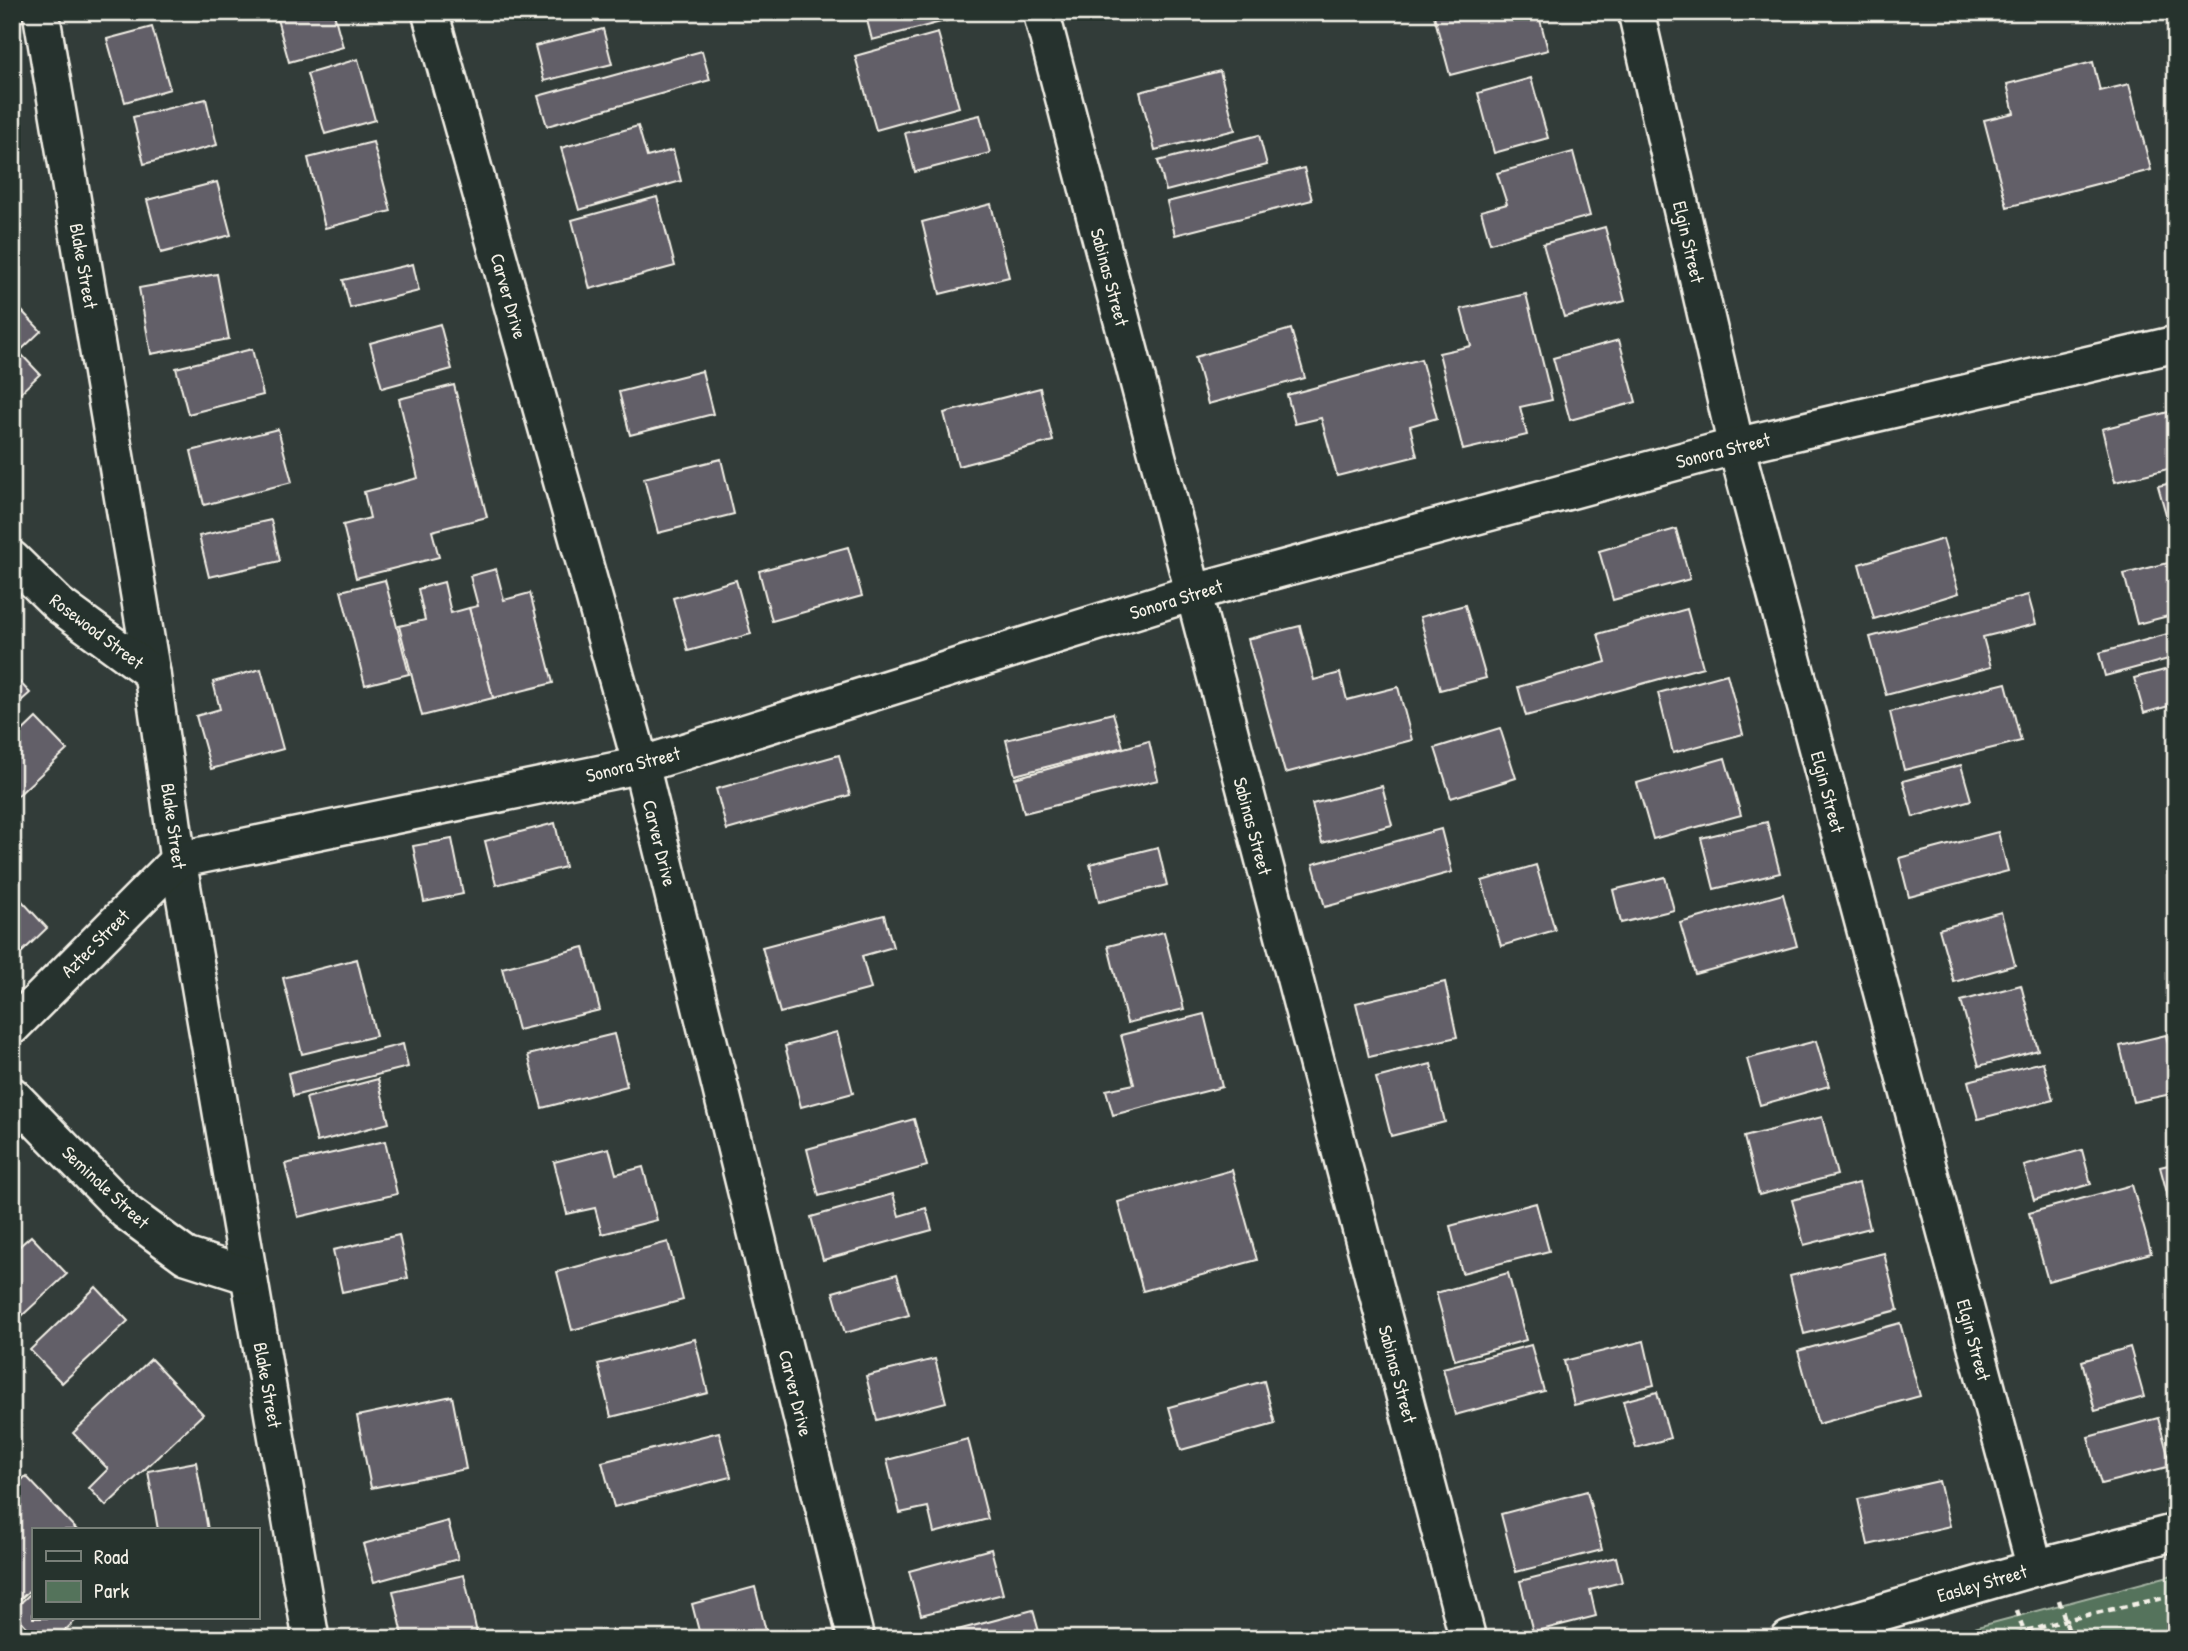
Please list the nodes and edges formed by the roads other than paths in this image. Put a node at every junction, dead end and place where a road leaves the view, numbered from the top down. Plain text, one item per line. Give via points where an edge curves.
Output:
1 (41, 12) edge
2 (430, 12) edge
3 (1041, 12) edge
4 (1636, 12) edge
5 (2176, 344) edge
6 (1736, 446) junction
7 (12, 559) edge
8 (1192, 593) junction
9 (152, 673) junction
10 (641, 765) junction
11 (178, 860) junction
12 (12, 1027) edge
13 (12, 1095) edge
14 (249, 1276) junction
15 (2176, 1532) edge
16 (2035, 1568) junction
17 (311, 1639) edge
18 (856, 1639) edge
19 (1468, 1639) edge
20 (1788, 1639) edge

1 - 9 street, Blake Street
2 - 10 street, Carver Drive
3 - 8 street, Sabinas Street
4 - 6 street, Elgin Street
5 - 6 street, Sonora Street
6 - 8 street, Sonora Street
6 - 16 street, Elgin Street
7 - 9 street, Rosewood Street via 59,605
8 - 10 street, Sonora Street
8 - 19 street, Sabinas Street
9 - 11 street, Blake Street
10 - 11 street, Sonora Street
10 - 18 street, Carver Drive
11 - 12 street, Aztec Street
11 - 14 street, Blake Street
13 - 14 street, Seminole Street via 126,1212 186,1256
14 - 17 street, Blake Street
15 - 16 street, Easley Street
16 - 20 street, Easley Street

